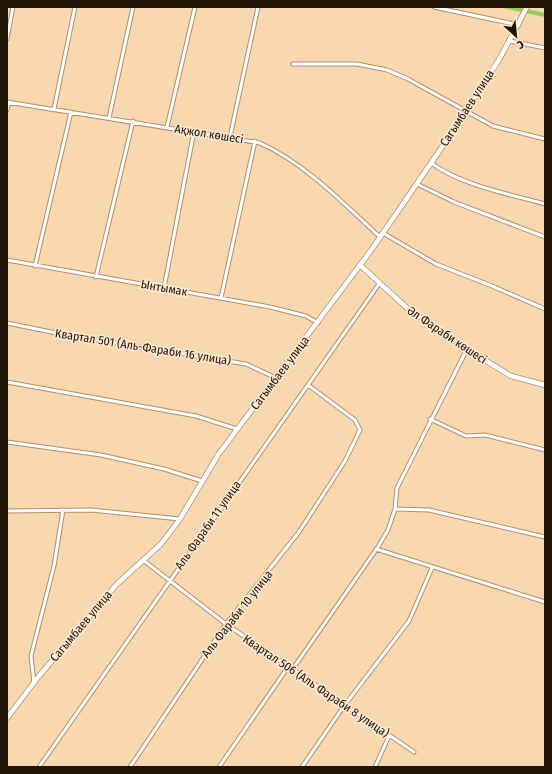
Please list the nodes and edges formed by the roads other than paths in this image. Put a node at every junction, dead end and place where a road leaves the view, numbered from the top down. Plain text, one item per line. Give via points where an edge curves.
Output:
1 (13, 7) edge
2 (75, 7) edge
3 (133, 7) edge
4 (195, 7) edge
5 (258, 7) edge
6 (434, 7) edge
7 (527, 7) edge
8 (518, 25) junction
9 (7, 39) edge
10 (510, 41) junction
11 (545, 48) edge
12 (293, 64) dead end
13 (8, 102) edge
14 (54, 109) junction
15 (7, 110) edge
16 (466, 111) junction
17 (70, 112) junction
18 (109, 118) junction
19 (132, 121) junction
20 (167, 127) junction
21 (194, 131) junction
22 (230, 137) junction
23 (545, 139) edge
24 (255, 141) junction
25 (431, 162) junction
26 (417, 184) junction
27 (545, 204) edge
28 (382, 235) junction
29 (545, 237) edge
30 (7, 260) edge
31 (360, 265) junction
32 (35, 266) junction
33 (96, 277) junction
34 (379, 284) junction
35 (164, 288) junction
36 (221, 298) junction
37 (545, 309) edge
38 (7, 323) edge
39 (318, 324) junction
40 (467, 349) junction
41 (276, 378) junction
42 (7, 382) edge
43 (308, 385) junction
44 (545, 385) edge
45 (430, 419) junction
46 (237, 429) junction
47 (7, 442) edge
48 (545, 450) edge
49 (202, 481) junction
50 (394, 509) junction
51 (8, 510) edge
52 (63, 510) junction
53 (7, 515) edge
54 (180, 519) junction
55 (545, 537) edge
56 (376, 549) junction
57 (143, 560) junction
58 (432, 568) junction
59 (169, 581) junction
60 (545, 602) edge
61 (226, 624) junction
62 (288, 667) junction
63 (292, 670) junction
64 (34, 683) junction
65 (344, 706) junction
66 (7, 718) edge
67 (389, 736) junction
68 (414, 752) dead end
69 (39, 767) edge
70 (130, 767) edge
71 (219, 767) edge
72 (302, 767) edge
73 (375, 767) edge

1 - 9 street
2 - 14 street
3 - 18 street
4 - 20 street
5 - 22 street
6 - 8 street
7 - 8 street, Сагымбаев улица
8 - 10 street, Сагымбаев улица
10 - 11 street
10 - 16 street, Сагымбаев улица
12 - 16 street via 357,64 387,70
13 - 14 street, Ақжол көшесі
13 - 15 street
14 - 17 street, Ақжол көшесі
16 - 23 street via 493,126
16 - 25 street, Сагымбаев улица
17 - 18 street, Ақжол көшесі
17 - 32 street
18 - 19 street, Ақжол көшесі
19 - 20 street, Ақжол көшесі
19 - 33 street
20 - 21 street, Ақжол көшесі
21 - 22 street, Ақжол көшесі
21 - 35 street
22 - 24 street, Ақжол көшесі
24 - 28 street, Ақжол көшесі via 279,152
24 - 36 street
25 - 26 street, Сагымбаев улица
25 - 27 street via 457,177
26 - 28 street, Сагымбаев улица
26 - 29 street via 454,202
28 - 31 street, Сагымбаев улица
28 - 37 street, Ақжол көшесі via 436,264
30 - 32 street, Ынтымак
31 - 34 street, Әл Фараби көшесі
31 - 39 street, Сагымбаев улица
32 - 33 street, Ынтымак
33 - 35 street, Ынтымак
34 - 40 street, Әл Фараби көшесі via 416,315
34 - 43 street, Аль Фараби 11 улица
35 - 36 street, Ынтымак
36 - 39 street, Ынтымак via 295,313 306,316
38 - 41 street, Квартал 501 (Аль-Фараби 16 улица) via 246,364
39 - 41 street, Сагымбаев улица
40 - 44 street, Әл Фараби көшесі via 511,376
40 - 45 street
41 - 46 street, Сагымбаев улица
42 - 46 street via 196,416
43 - 59 street, Аль Фараби 11 улица
43 - 61 street, Аль Фараби 10 улица via 359,425 360,430 345,461 299,532
45 - 48 street via 466,436 486,435
45 - 50 street via 397,488
46 - 49 street, Сагымбаев улица
47 - 49 street via 101,455 164,469
49 - 54 street, Сагымбаев улица
50 - 55 street via 429,510
50 - 56 street via 388,530
51 - 52 street
51 - 53 street
52 - 54 street via 91,510
52 - 64 street via 54,566 30,656
54 - 57 street, Сагымбаев улица via 161,544
56 - 58 street
56 - 63 street
57 - 59 street, Квартал 506 (Аль Фараби 8 улица)
57 - 64 street, Сагымбаев улица via 117,584
58 - 60 street
58 - 65 street via 409,621
59 - 61 street, Квартал 506 (Аль Фараби 8 улица)
59 - 69 street, Аль Фараби 11 улица
61 - 62 street, Квартал 506 (Аль Фараби 8 улица)
61 - 70 street, Аль Фараби 10 улица
62 - 63 street, Квартал 506 (Аль Фараби 8 улица)
62 - 71 street
63 - 65 street, Квартал 506 (Аль Фараби 8 улица)
64 - 66 street, Сагымбаев улица
65 - 67 street, Квартал 506 (Аль Фараби 8 улица)
65 - 72 street
67 - 68 street, Квартал 506 (Аль Фараби 8 улица)
67 - 73 street

